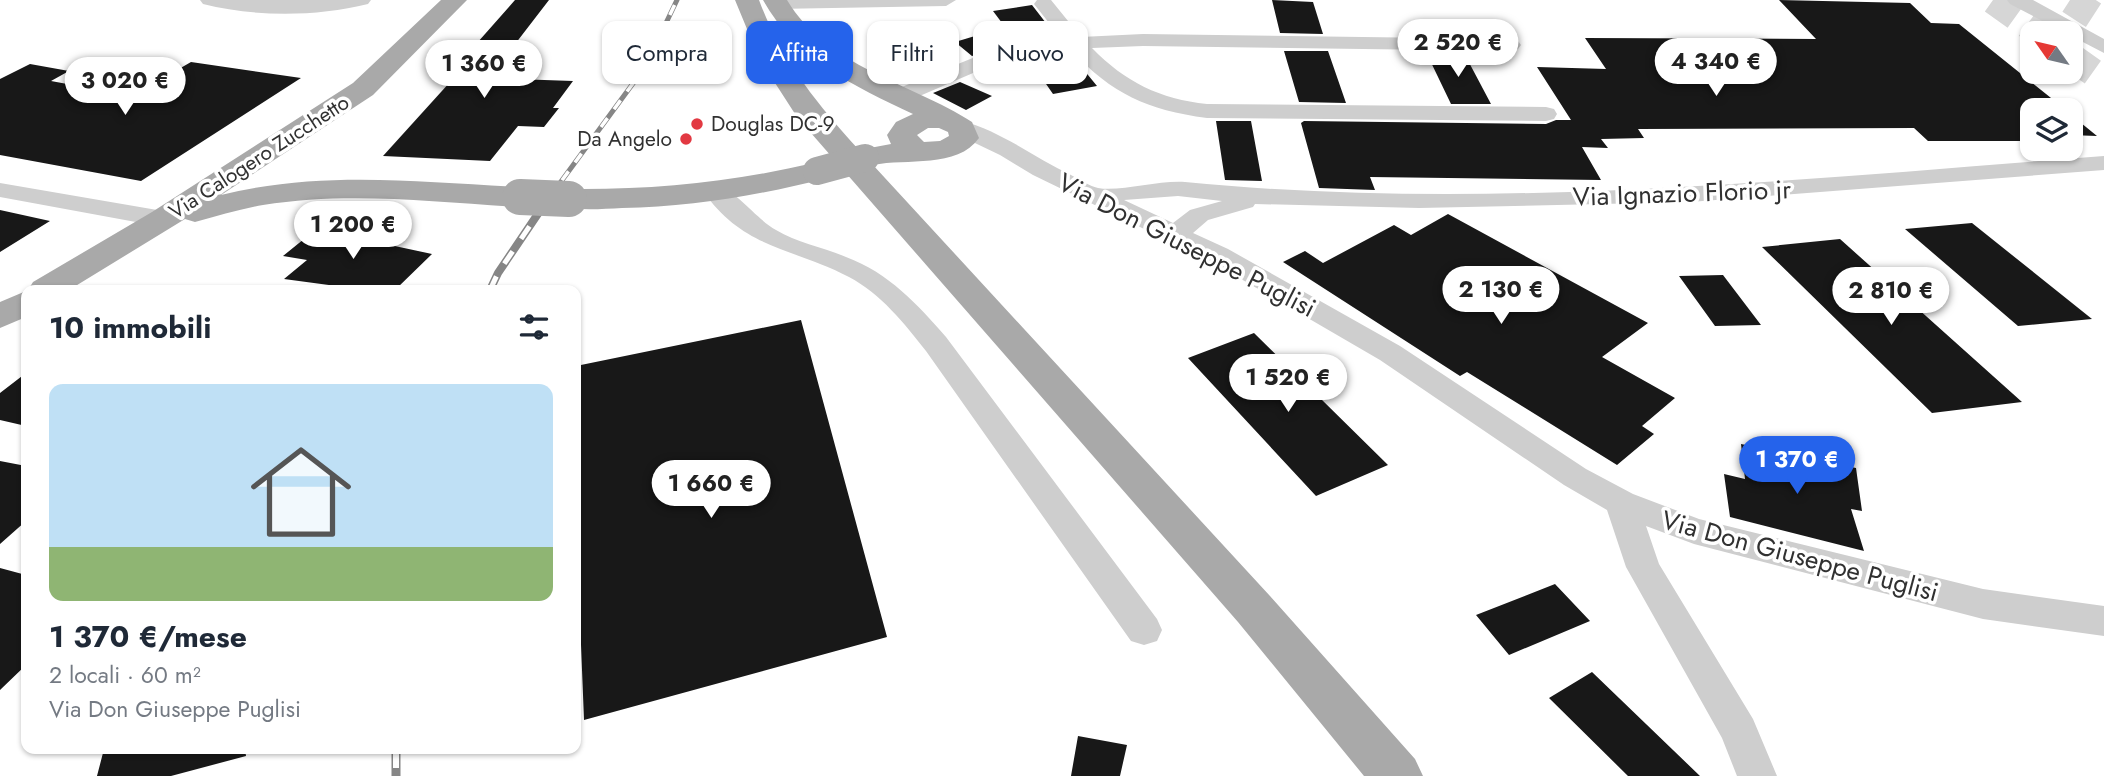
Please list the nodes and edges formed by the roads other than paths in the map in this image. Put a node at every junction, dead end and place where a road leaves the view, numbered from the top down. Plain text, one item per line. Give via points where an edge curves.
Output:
1 (210, 0) edge
2 (361, 0) edge
3 (455, 0) edge
4 (946, 0) edge
5 (2017, 0) edge
6 (766, 1) edge
7 (1044, 4) dead end
8 (1058, 21) edge
9 (1088, 42) edge
10 (1511, 45) dead end
11 (2104, 47) edge
12 (1088, 57) edge
13 (973, 65) edge
14 (900, 96) junction
15 (1546, 114) dead end
16 (322, 117) junction
17 (957, 125) junction
18 (917, 141) junction
19 (2104, 163) edge
20 (1041, 170) junction
21 (239, 171) junction
22 (307, 171) junction
23 (361, 188) junction
24 (0, 190) edge
25 (716, 192) junction
26 (275, 193) junction
27 (1094, 195) junction
28 (1259, 197) junction
29 (150, 226) junction
30 (1176, 234) junction
31 (52, 285) edge
32 (21, 305) edge
33 (0, 317) edge
34 (1621, 503) junction
35 (2104, 621) edge
36 (1144, 630) dead end
37 (1397, 776) edge
38 (1757, 776) edge

1 - 2 street via 305,8
3 - 16 main road, Via Calogero Zucchetto via 363,89
4 - 6 street
5 - 11 street
6 - 14 main road via 811,45
6 - 37 main road via 756,28 775,66 807,111 1254,609
7 - 8 street
9 - 10 street
12 - 15 street via 1131,90 1189,110
13 - 14 street
14 - 17 main road
14 - 18 main road
16 - 21 main road, Via Calogero Zucchetto
16 - 22 main road via 304,148
17 - 18 main road via 924,120
17 - 20 street, Via Don Giuseppe Puglisi
18 - 20 street, Via Don Giuseppe Puglisi
18 - 25 main road, bridge via 905,151 756,187
19 - 28 street, Via Ignazio Florio jr via 1690,195 1419,201
20 - 27 street, Via Don Giuseppe Puglisi
21 - 22 main road via 274,166
21 - 26 main road via 240,181 248,188
21 - 29 main road, Via Calogero Zucchetto
22 - 23 main road
22 - 26 main road via 294,185
23 - 25 main road, bridge via 621,200
23 - 26 main road
24 - 29 street
25 - 36 street via 773,239 870,278 906,309
26 - 29 main road
27 - 28 street via 1178,189
27 - 30 street, Via Don Giuseppe Puglisi
28 - 30 street via 1199,215
29 - 31 main road, Via Calogero Zucchetto
30 - 34 street, Via Don Giuseppe Puglisi via 1390,353 1523,444
32 - 33 main road
34 - 35 street, Via Don Giuseppe Puglisi via 1693,531 1983,604
34 - 38 street via 1643,567 1739,731

